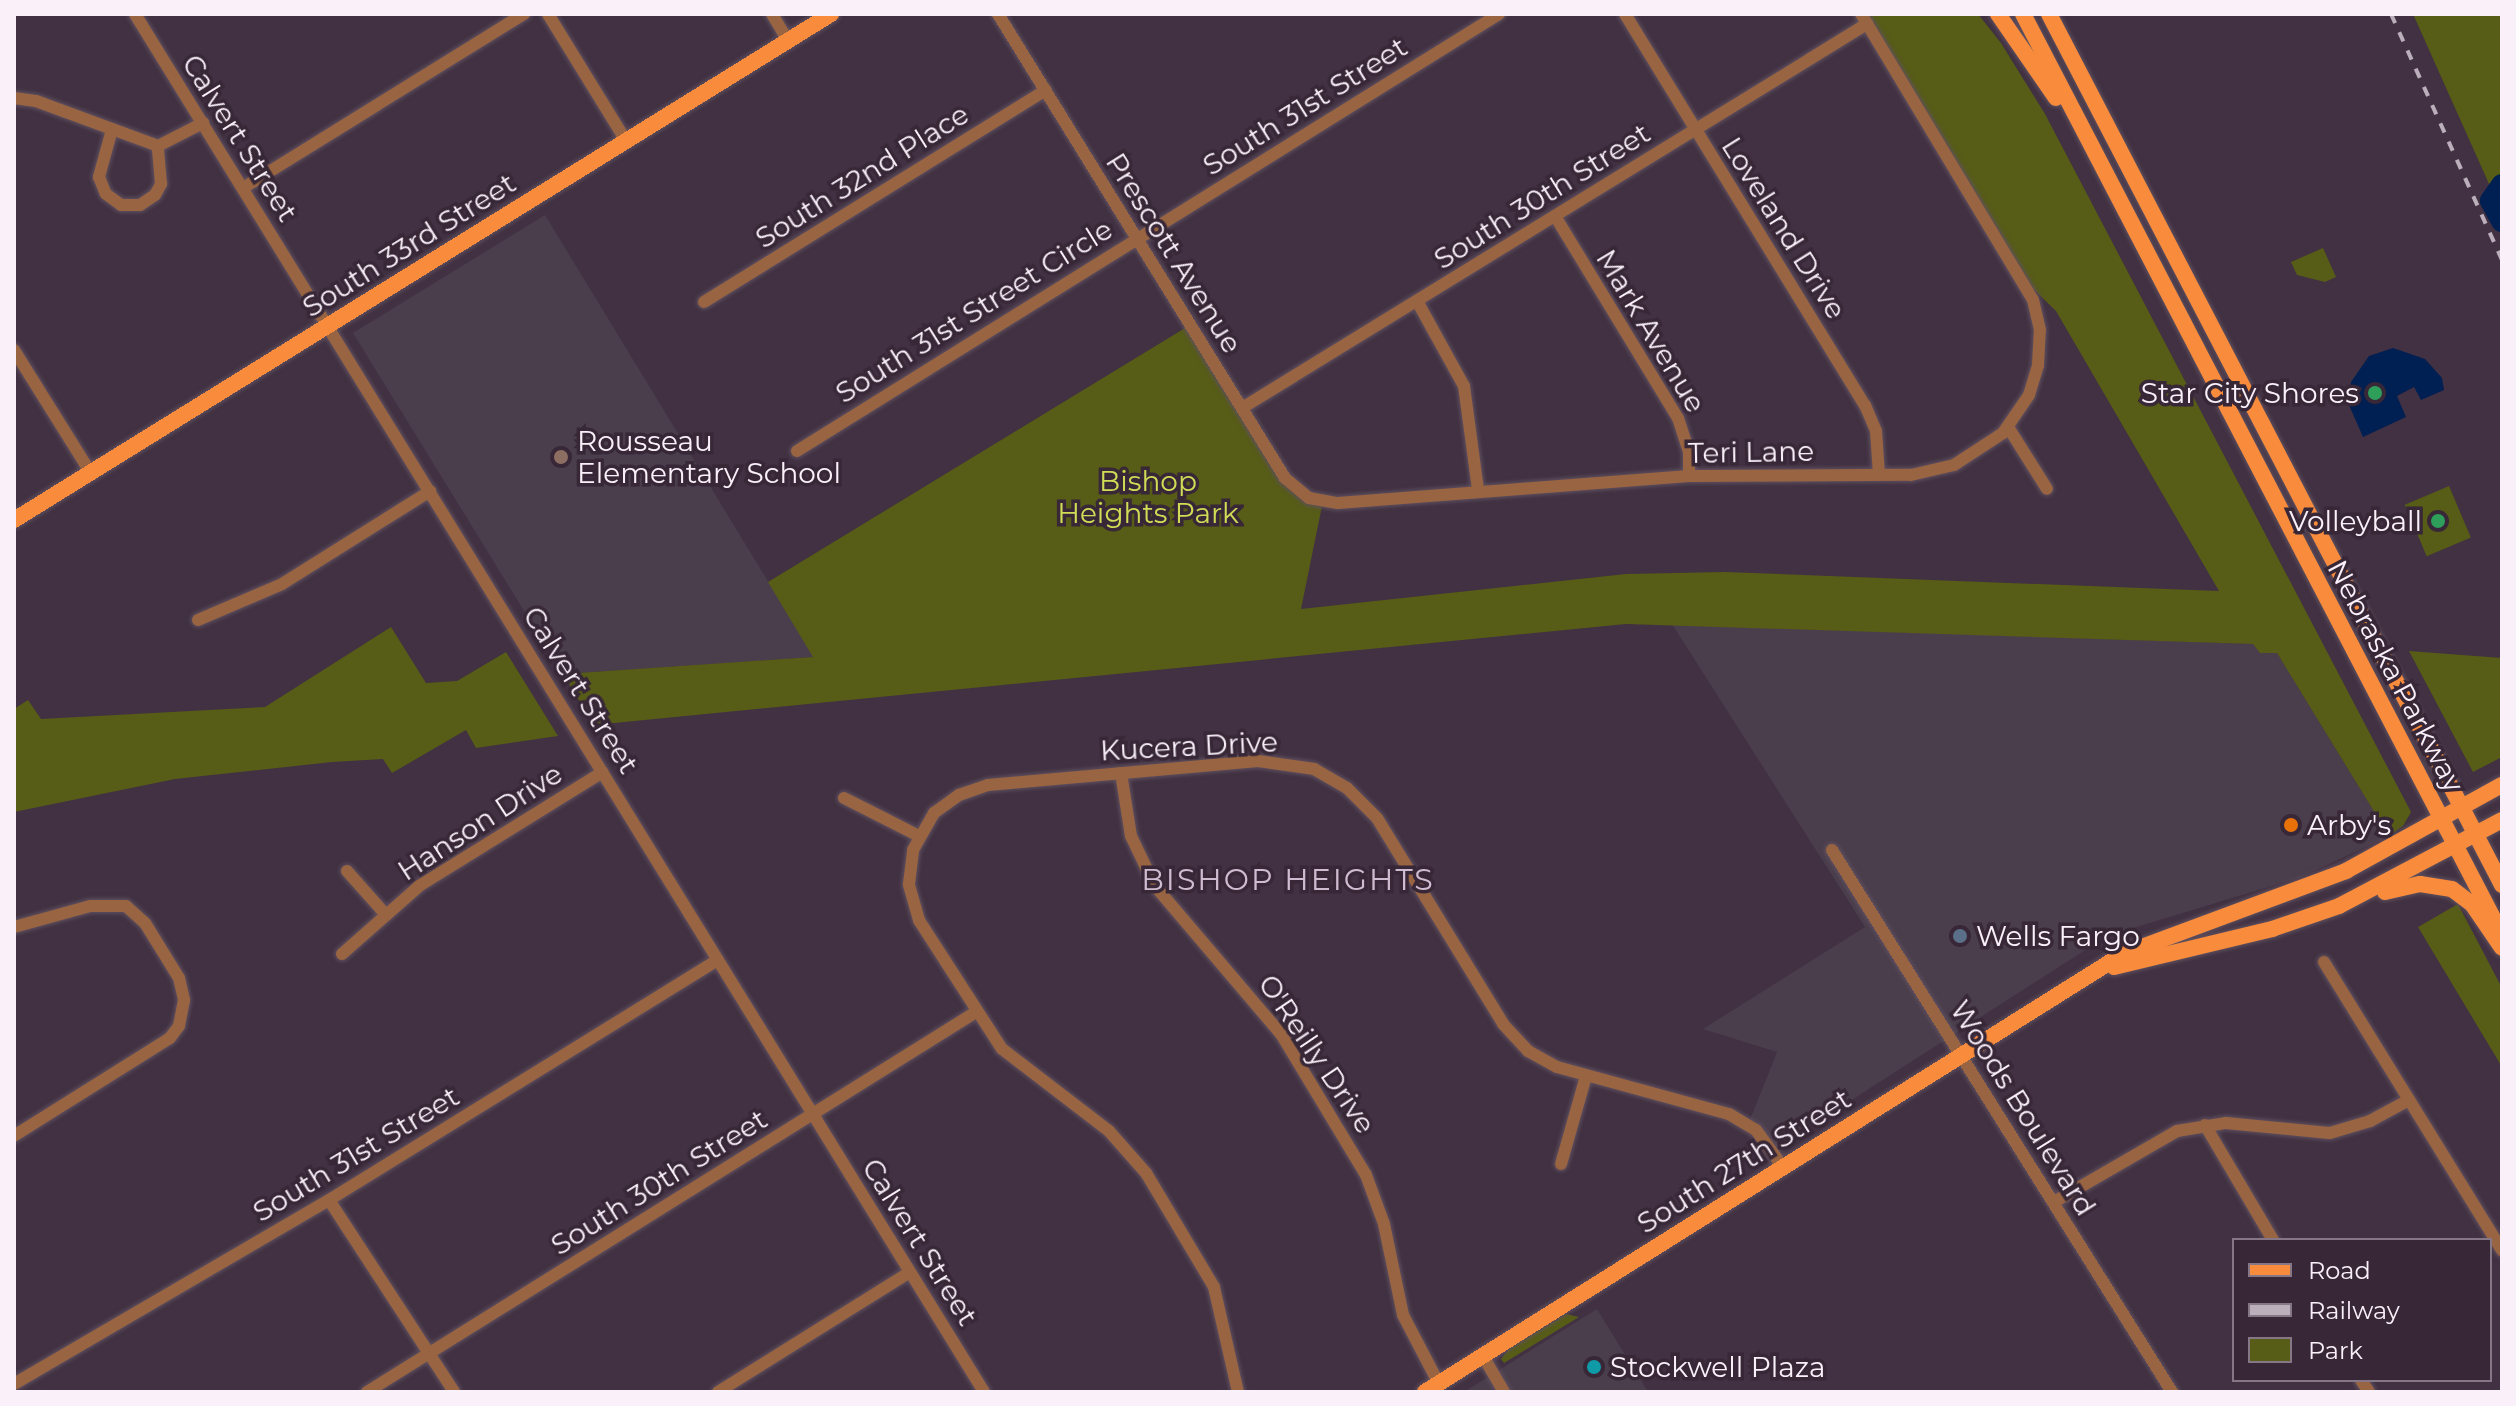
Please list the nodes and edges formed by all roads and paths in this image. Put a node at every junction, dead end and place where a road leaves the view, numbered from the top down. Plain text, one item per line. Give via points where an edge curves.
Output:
1 (524, 14) edge
2 (548, 14) edge
3 (772, 14) edge
4 (831, 14) edge
5 (998, 14) edge
6 (1499, 14) edge
7 (1625, 14) edge
8 (1998, 14) edge
9 (2023, 14) edge
10 (141, 16) edge
11 (1864, 19) edge
12 (2051, 19) edge
13 (788, 41) junction
14 (1046, 90) junction
15 (14, 98) edge
16 (203, 123) junction
17 (1696, 130) junction
18 (111, 133) junction
19 (626, 141) junction
20 (158, 146) junction
21 (243, 188) junction
22 (2113, 188) junction
23 (1555, 216) junction
24 (1137, 238) junction
25 (1417, 301) junction
26 (704, 302) dead end
27 (329, 326) junction
28 (14, 350) edge
29 (1242, 408) junction
30 (2008, 427) junction
31 (797, 451) dead end
32 (91, 473) junction
33 (1879, 475) junction
34 (1689, 476) junction
35 (2047, 489) dead end
36 (1478, 490) junction
37 (430, 491) junction
38 (1323, 501) joint
39 (14, 520) edge
40 (198, 620) dead end
41 (603, 772) junction
42 (1121, 773) junction
43 (2502, 785) edge
44 (844, 798) dead end
45 (2462, 808) junction
46 (2442, 819) junction
47 (2502, 820) edge
48 (919, 836) junction
49 (2477, 836) junction
50 (2456, 847) junction
51 (1832, 850) dead end
52 (347, 871) dead end
53 (2502, 885) edge
54 (2349, 902) junction
55 (2222, 914) junction
56 (386, 915) junction
57 (14, 927) edge
58 (2502, 935) edge
59 (2196, 947) junction
60 (2502, 948) edge
61 (342, 954) dead end
62 (718, 960) junction
63 (2324, 962) dead end
64 (2090, 976) junction
65 (976, 1012) junction
66 (1962, 1056) junction
67 (1586, 1076) junction
68 (2409, 1100) junction
69 (813, 1113) junction
70 (2205, 1125) junction
71 (14, 1136) edge
72 (1561, 1164) dead end
73 (1783, 1167) junction
74 (329, 1200) junction
75 (2054, 1202) junction
76 (2272, 1238) edge
77 (2502, 1250) edge
78 (910, 1272) junction
79 (430, 1353) junction
80 (1483, 1356) junction
81 (14, 1384) edge
82 (1432, 1388) edge
83 (367, 1392) edge
84 (454, 1392) edge
85 (718, 1392) edge
86 (984, 1392) edge
87 (1238, 1392) edge
88 (1504, 1392) edge
89 (2172, 1392) edge

1 - 21 street
2 - 19 street
3 - 13 street
4 - 13 main road, South 33rd Street
5 - 14 street, Prescott Avenue
6 - 24 street, South 31st Street
7 - 17 street, Loveland Drive
8 - 22 main road
9 - 22 main road, Nebraska Parkway
10 - 16 street, Calvert Street
11 - 17 street, South 30th Street
11 - 30 street, Teri Lane via 2024,280 2040,330 2038,365 2029,395
12 - 45 main road, Nebraska Parkway
13 - 19 main road, South 33rd Street
14 - 24 street, Prescott Avenue
14 - 26 street, South 32nd Place
15 - 18 street via 36,101
16 - 20 street
16 - 21 street, Calvert Street
17 - 23 street, South 30th Street
17 - 33 street, Loveland Drive via 1871,417
18 - 20 street
18 - 20 street via 99,177 106,194 121,205 140,205 155,195 161,184
19 - 27 main road, South 33rd Street
21 - 27 street, Calvert Street
22 - 46 main road, Nebraska Parkway
23 - 25 street, South 30th Street
23 - 34 street, Mark Avenue via 1678,418 1689,451
24 - 29 street, Prescott Avenue
24 - 31 street, South 31st Street Circle
25 - 29 street, South 30th Street
25 - 36 street via 1464,386
27 - 32 main road, South 33rd Street
27 - 37 street, Calvert Street
28 - 32 street
29 - 38 street, Prescott Avenue via 1295,490
30 - 33 street, Teri Lane via 1954,465 1911,475
30 - 35 street
32 - 39 main road, South 33rd Street
33 - 34 street, Teri Lane
34 - 36 street, Teri Lane
36 - 38 street, Teri Lane
37 - 40 street via 282,584
37 - 41 street, Calvert Street
41 - 56 street, Hanson Drive via 445,869
41 - 62 street, Calvert Street
42 - 48 street, Kucera Drive via 973,789 946,803
42 - 67 street, Kucera Drive via 1277,761 1314,769 1347,788 1377,818 1515,1038 1544,1061
42 - 82 street, O'Reilly Drive via 1131,836 1155,886 1281,1034 1366,1175 1384,1224 1403,1315
43 - 45 main road, South 27th Street
44 - 48 street
45 - 46 main road, South 27th Street
45 - 49 main road, Nebraska Parkway
46 - 50 main road, Nebraska Parkway
46 - 55 main road, South 27th Street via 2346,871
47 - 49 main road, South 27th Street
48 - 65 street via 910,865 912,902
49 - 50 main road, South 27th Street
49 - 53 main road, Nebraska Parkway
50 - 54 main road, South 27th Street
50 - 58 main road, Nebraska Parkway
51 - 66 street, Woods Boulevard
52 - 56 street
54 - 59 main road, South 27th Street via 2272,929
54 - 60 main road via 2420,884 2452,889 2472,904
55 - 59 main road via 2216,931
55 - 64 main road, South 27th Street via 2146,942
56 - 61 street, Hanson Drive
57 - 71 street via 90,906 126,906 145,923 179,978 183,1011 179,1026 160,1046
59 - 64 main road, South 27th Street
62 - 69 street, Calvert Street
62 - 74 street, South 31st Street
63 - 68 street
64 - 66 main road, South 27th Street
65 - 69 street, South 30th Street
65 - 87 street via 1002,1049 1109,1131 1146,1173 1214,1287
66 - 73 main road, South 27th Street
66 - 75 street, Woods Boulevard
67 - 72 street
67 - 73 street, Kucera Drive via 1729,1114 1756,1130
68 - 70 street via 2370,1121 2330,1133
68 - 77 street
69 - 78 street, Calvert Street
69 - 79 street, South 30th Street
70 - 75 street via 2151,1142
70 - 76 street
73 - 80 main road, South 27th Street
74 - 79 street
74 - 81 street, South 31st Street
75 - 89 street, Woods Boulevard
78 - 85 street
78 - 86 street, Calvert Street
79 - 83 street, South 30th Street
79 - 84 street
80 - 82 main road, South 27th Street
80 - 88 street

